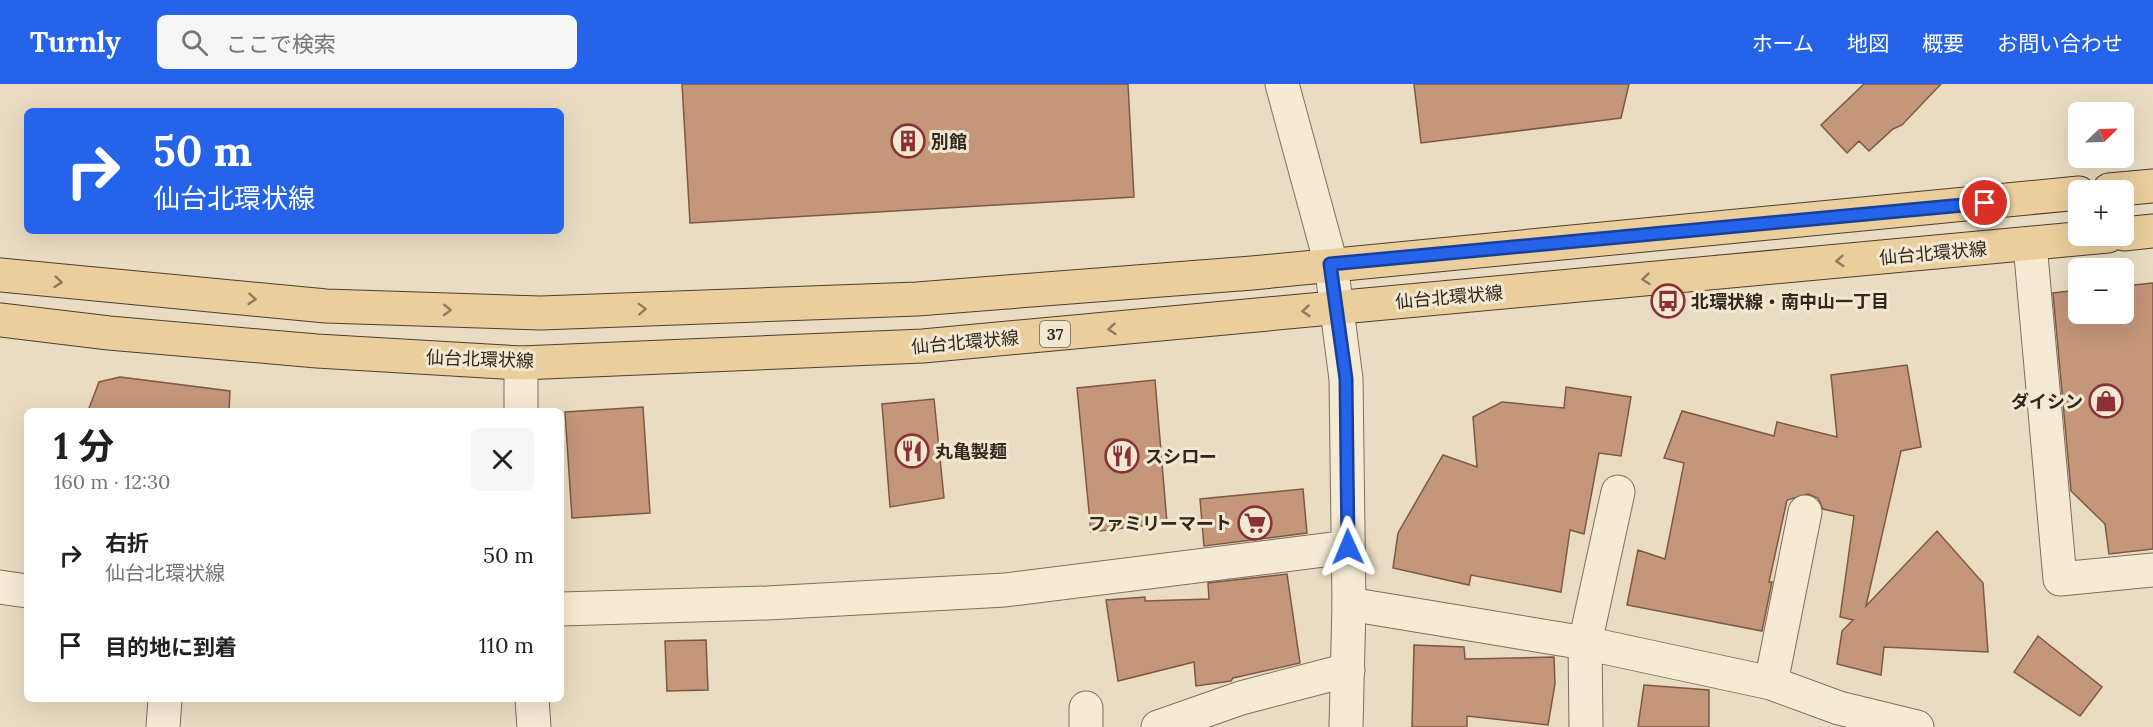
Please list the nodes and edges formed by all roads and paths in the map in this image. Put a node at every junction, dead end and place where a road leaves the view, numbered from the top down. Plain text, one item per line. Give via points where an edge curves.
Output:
1 (1282, 84) edge
2 (2153, 186) edge
3 (2134, 188) edge
4 (2068, 195) edge
5 (2153, 231) edge
6 (2134, 233) edge
7 (2068, 240) edge
8 (2030, 244) junction
9 (1330, 264) junction
10 (0, 275) edge
11 (1338, 308) junction
12 (0, 320) edge
13 (521, 363) junction
14 (521, 408) edge
15 (1618, 492) dead end
16 (1805, 512) dead end
17 (1348, 547) junction
18 (2153, 570) edge
19 (0, 588) edge
20 (24, 591) edge
21 (1349, 604) junction
22 (564, 609) edge
23 (1585, 643) junction
24 (1348, 670) junction
25 (1771, 683) junction
26 (165, 702) edge
27 (532, 702) edge
28 (1839, 717) edge
29 (163, 727) edge
30 (534, 727) edge
31 (1158, 727) edge
32 (1346, 727) edge
33 (1586, 727) edge
34 (1917, 727) edge

1 - 9 street
2 - 3 main road
4 - 9 main road
5 - 6 main road
7 - 8 main road, 仙台北環状線 / 37
8 -> 11 main road, 仙台北環状線 / 37
8 - 18 street via 2060,579
10 -> 9 main road via 326,306 540,313 916,299
9 - 11 street
11 -> 13 main road, 仙台北環状線 / 37 via 923,346
11 - 17 street via 1346,379
12 - 13 main road, 仙台北環状線 / 37 via 316,351
13 - 14 street
15 - 23 street
16 - 25 street
17 - 21 street
17 - 22 street via 1005,590
19 - 20 street
21 - 23 street
21 - 24 street
23 - 25 street
23 - 33 street
24 - 31 street via 1240,698
24 - 32 street
25 - 28 street
26 - 29 street
27 - 30 street
28 - 34 street

